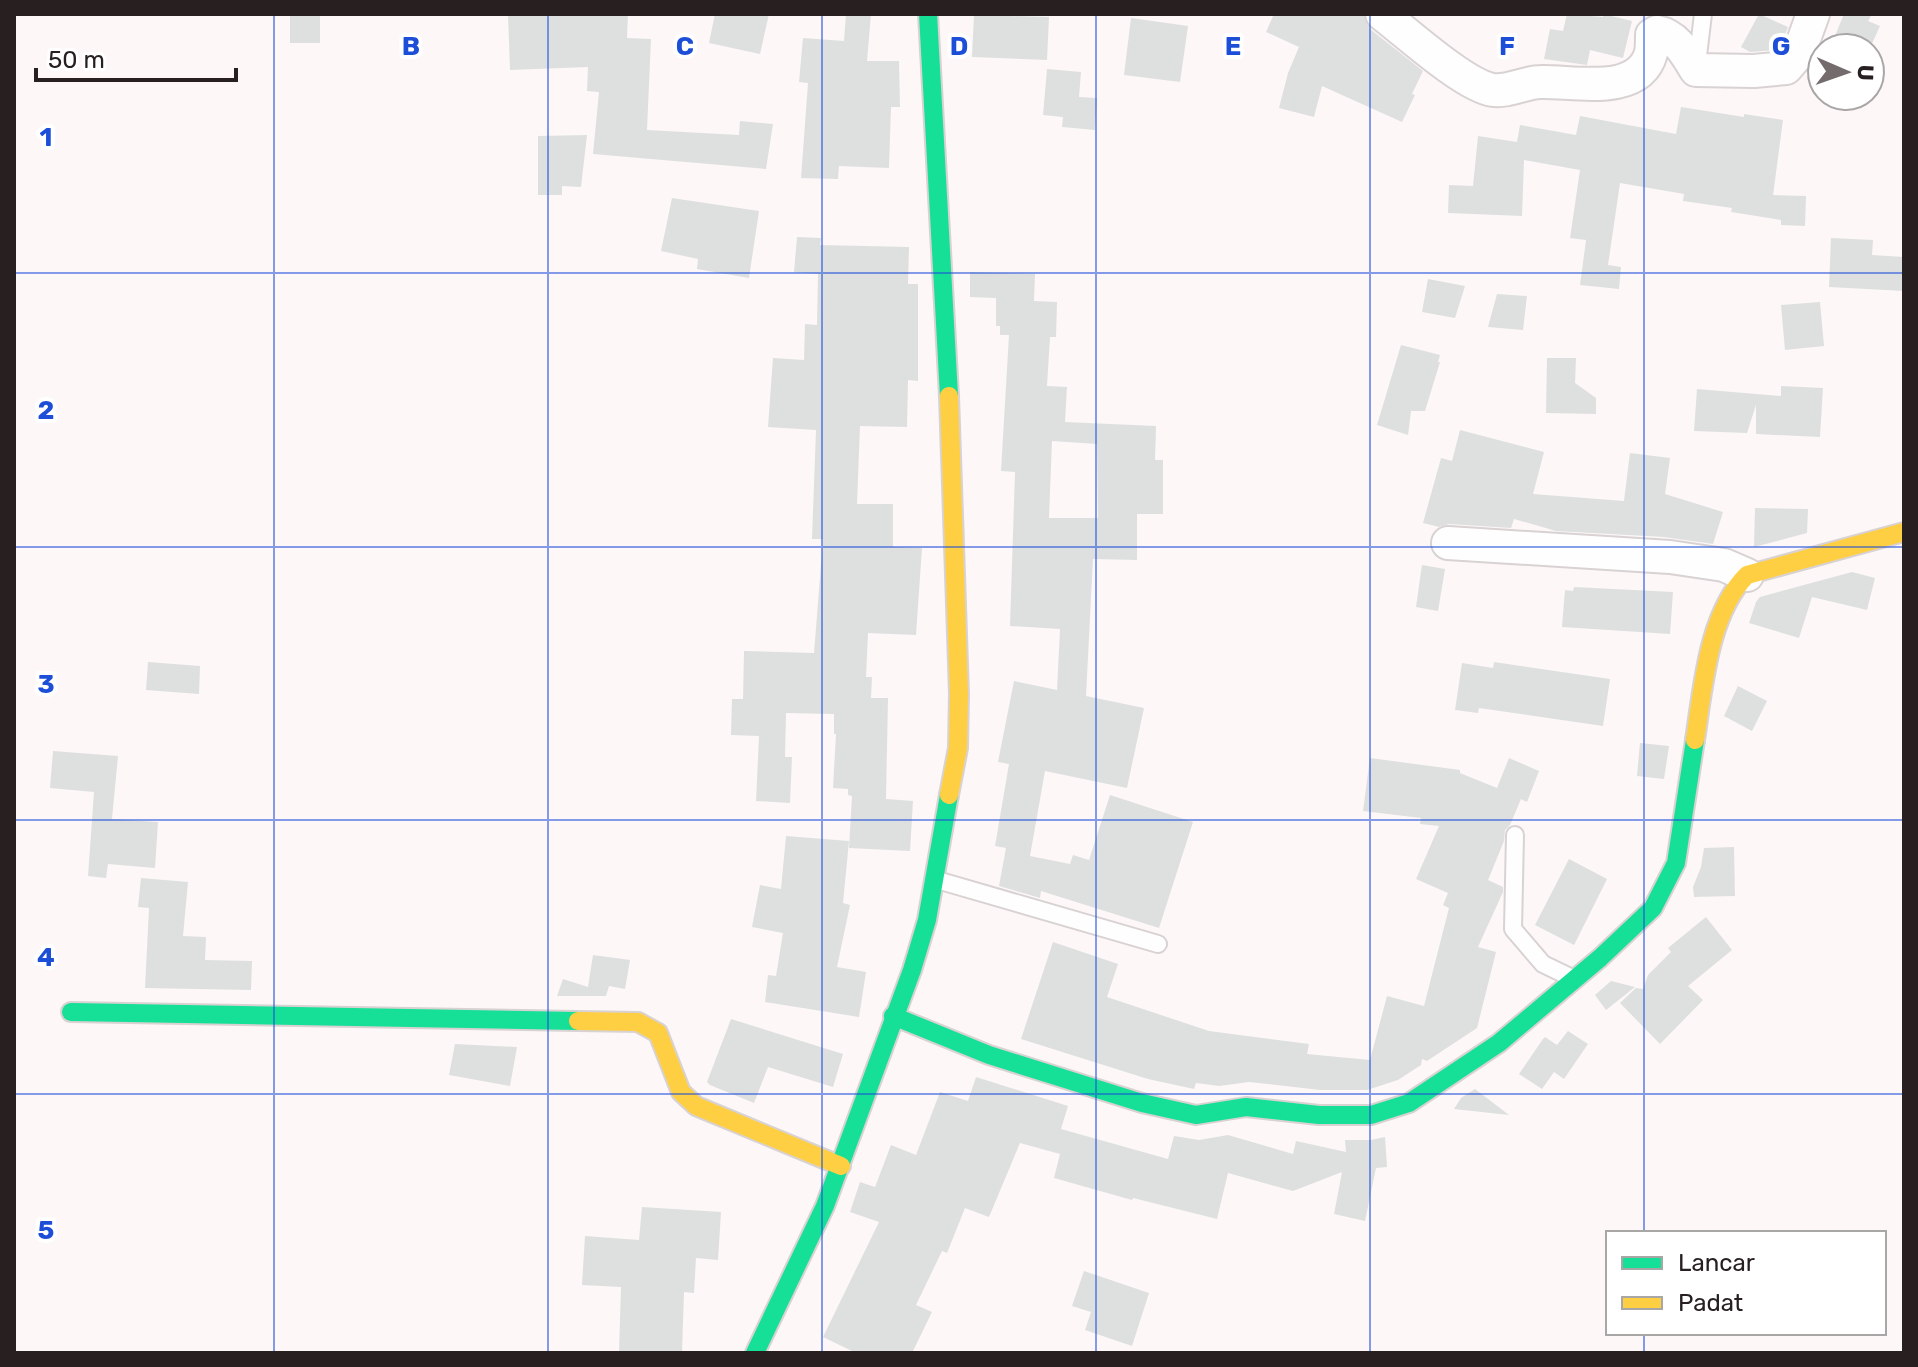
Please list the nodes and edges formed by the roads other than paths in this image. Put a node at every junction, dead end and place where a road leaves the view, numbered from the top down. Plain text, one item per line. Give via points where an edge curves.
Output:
1 (928, 14) edge
2 (1382, 14) edge
3 (1703, 14) edge
4 (1813, 14) edge
5 (1696, 70) junction
6 (1904, 532) edge
7 (1448, 543) dead end
8 (1747, 575) junction
9 (1515, 835) dead end
10 (934, 879) junction
11 (1158, 944) dead end
12 (1575, 979) junction
13 (71, 1012) dead end
14 (893, 1016) junction
15 (841, 1166) junction
16 (755, 1353) edge

1 - 10 street via 946,311 959,694 958,748
2 - 5 street via 1470,80 1494,90 1539,81 1622,81 1643,67 1657,32 1680,45
3 - 5 lane
4 - 5 street via 1799,53 1786,68
6 - 8 street
7 - 8 street via 1670,557 1724,565
8 - 12 street via 1723,610 1706,668 1676,863 1667,885 1653,908
9 - 12 lane via 1513,929 1543,964
10 - 11 lane
10 - 14 street via 927,920
12 - 14 street via 1445,1081 1409,1103 1371,1115 1246,1107 1196,1115 989,1055
13 - 15 street via 638,1022 658,1033 681,1092 696,1106
14 - 15 street
15 - 16 street

